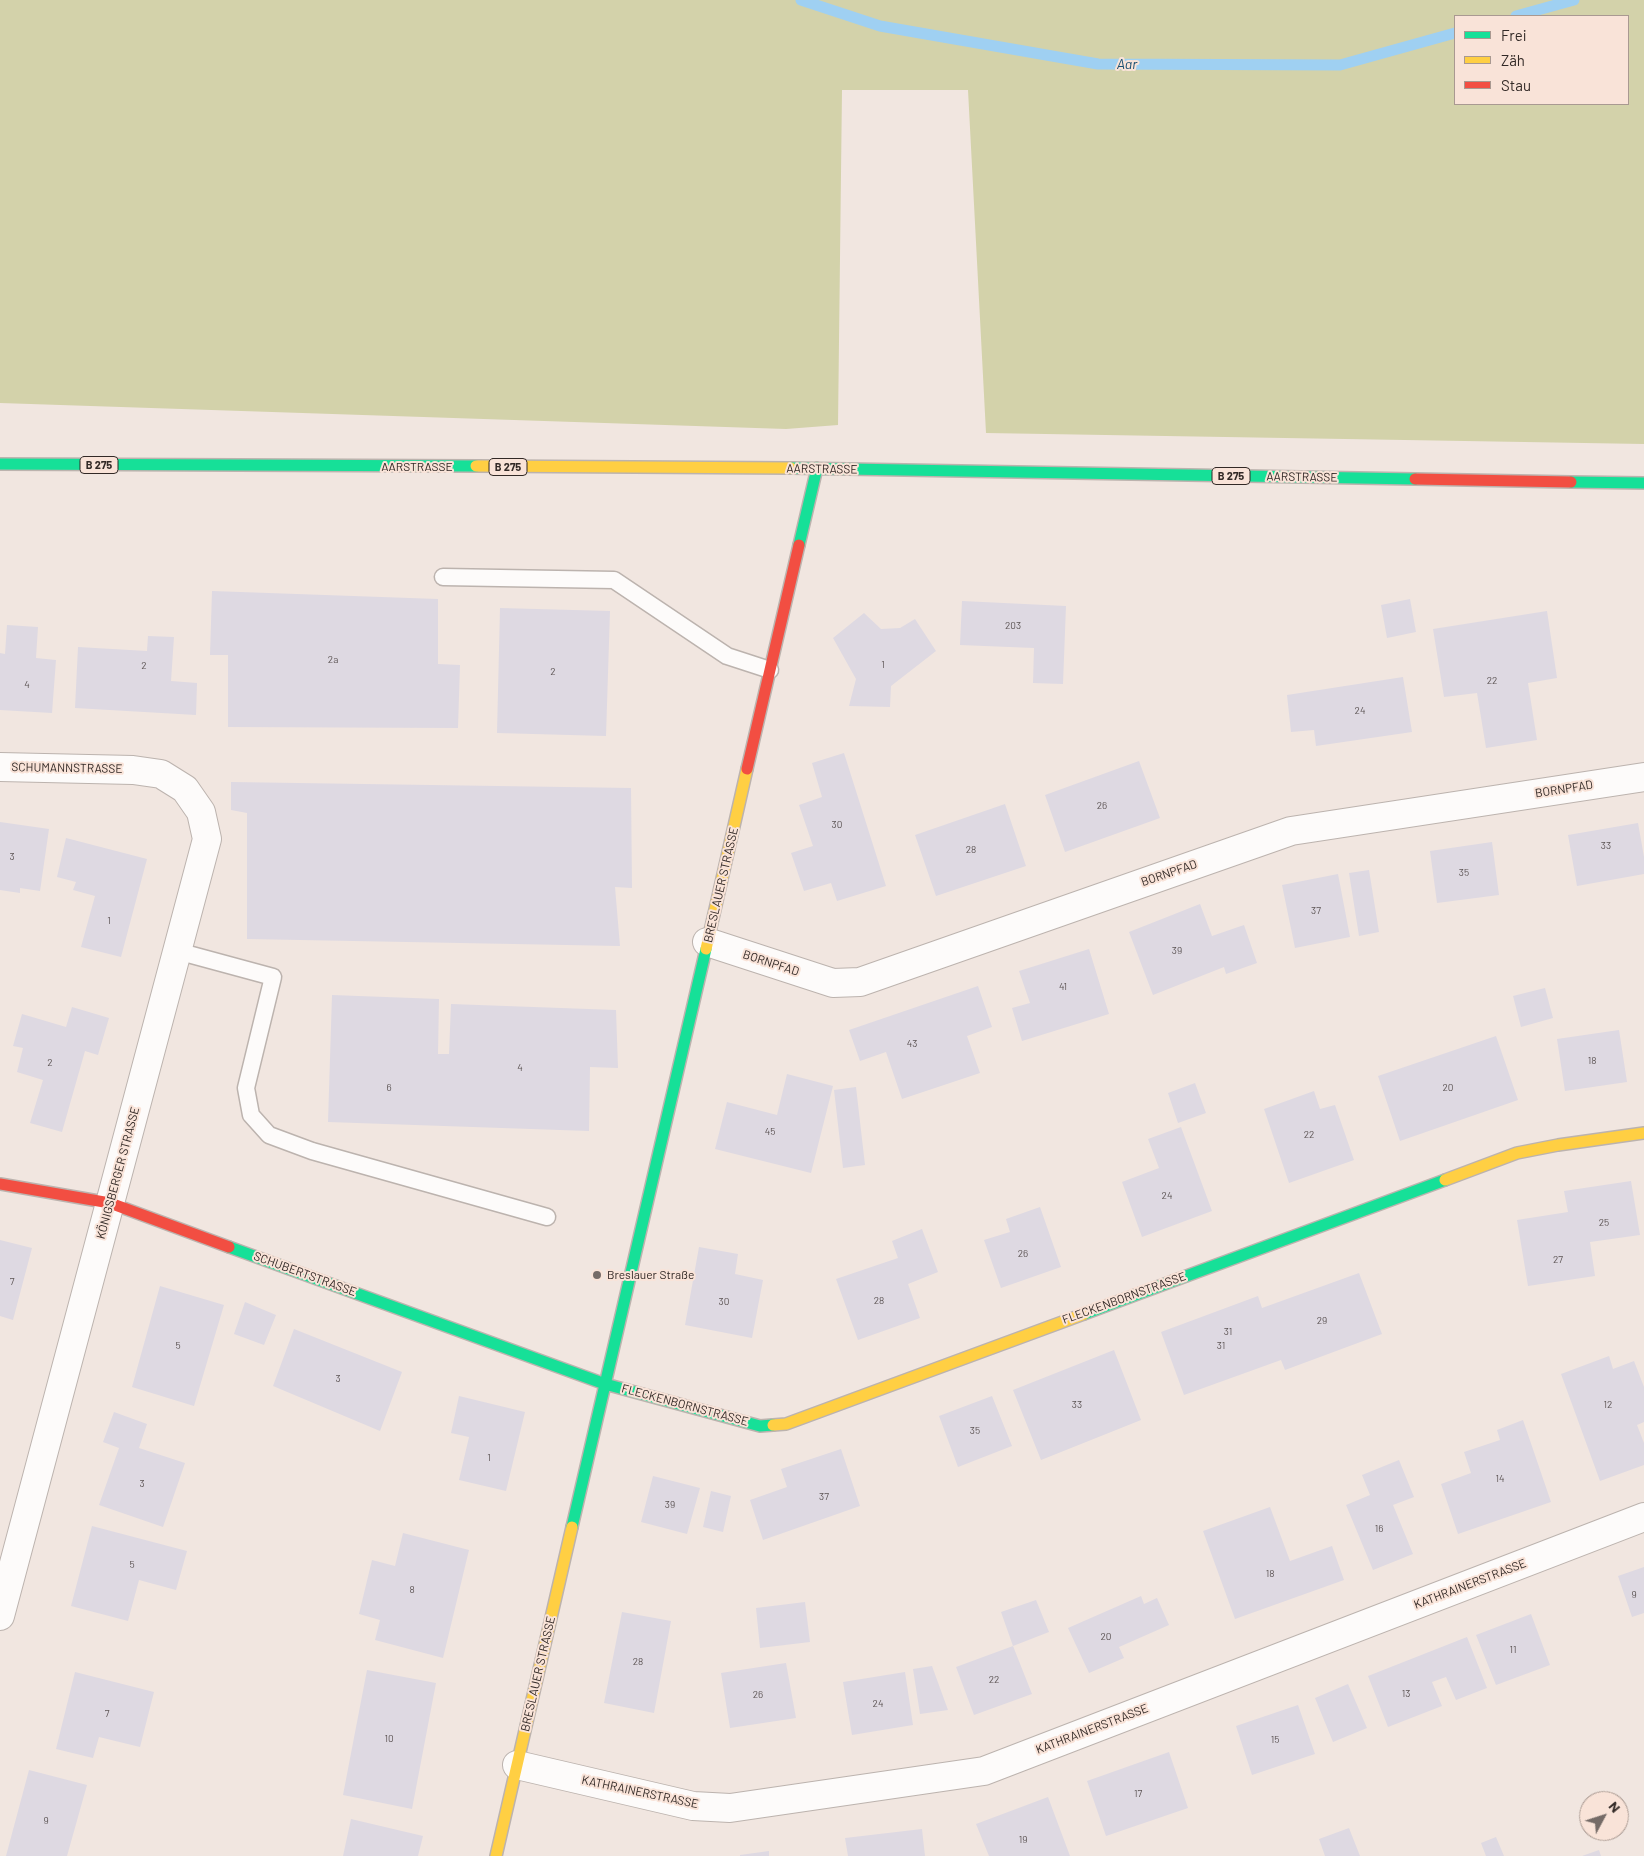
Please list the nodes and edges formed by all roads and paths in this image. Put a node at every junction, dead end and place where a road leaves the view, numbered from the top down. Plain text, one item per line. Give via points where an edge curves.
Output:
1 (0, 464) edge
2 (817, 468) junction
3 (1644, 483) edge
4 (443, 577) dead end
5 (770, 670) junction
6 (0, 767) edge
7 (133, 770) joint
8 (1644, 777) edge
9 (708, 942) junction
10 (177, 951) junction
11 (1644, 1133) edge
12 (0, 1184) edge
13 (110, 1203) junction
14 (547, 1217) dead end
15 (605, 1384) junction
16 (1644, 1517) edge
17 (0, 1616) edge
18 (517, 1764) junction
19 (496, 1856) edge

1 - 2 street, AARSTRASSE / B 275
2 - 3 street, AARSTRASSE / B 275
2 - 5 street, BRESLAUER STRASSE
4 - 5 lane via 614,580 727,656
5 - 9 street, BRESLAUER STRASSE
6 - 7 street, SCHUMANNSTRASSE
7 - 10 street, KÖNIGSBERGER STRASSE via 161,774 185,789 201,812 207,839
8 - 9 street, BORNPFAD via 1291,831 860,982 833,983
9 - 15 street, BRESLAUER STRASSE
10 - 13 street, KÖNIGSBERGER STRASSE
10 - 14 lane via 273,977 246,1088 251,1115 269,1135 312,1151
11 - 15 street, FLECKENBORNSTRASSE via 1517,1153 786,1424 760,1426
12 - 13 street, SCHUBERTSTRASSE
13 - 15 street, SCHUBERTSTRASSE
13 - 17 street, KÖNIGSBERGER STRASSE
15 - 18 street, BRESLAUER STRASSE
16 - 18 street, KATHRAINERSTRASSE via 984,1771 730,1808 693,1806
18 - 19 street, BRESLAUER STRASSE

